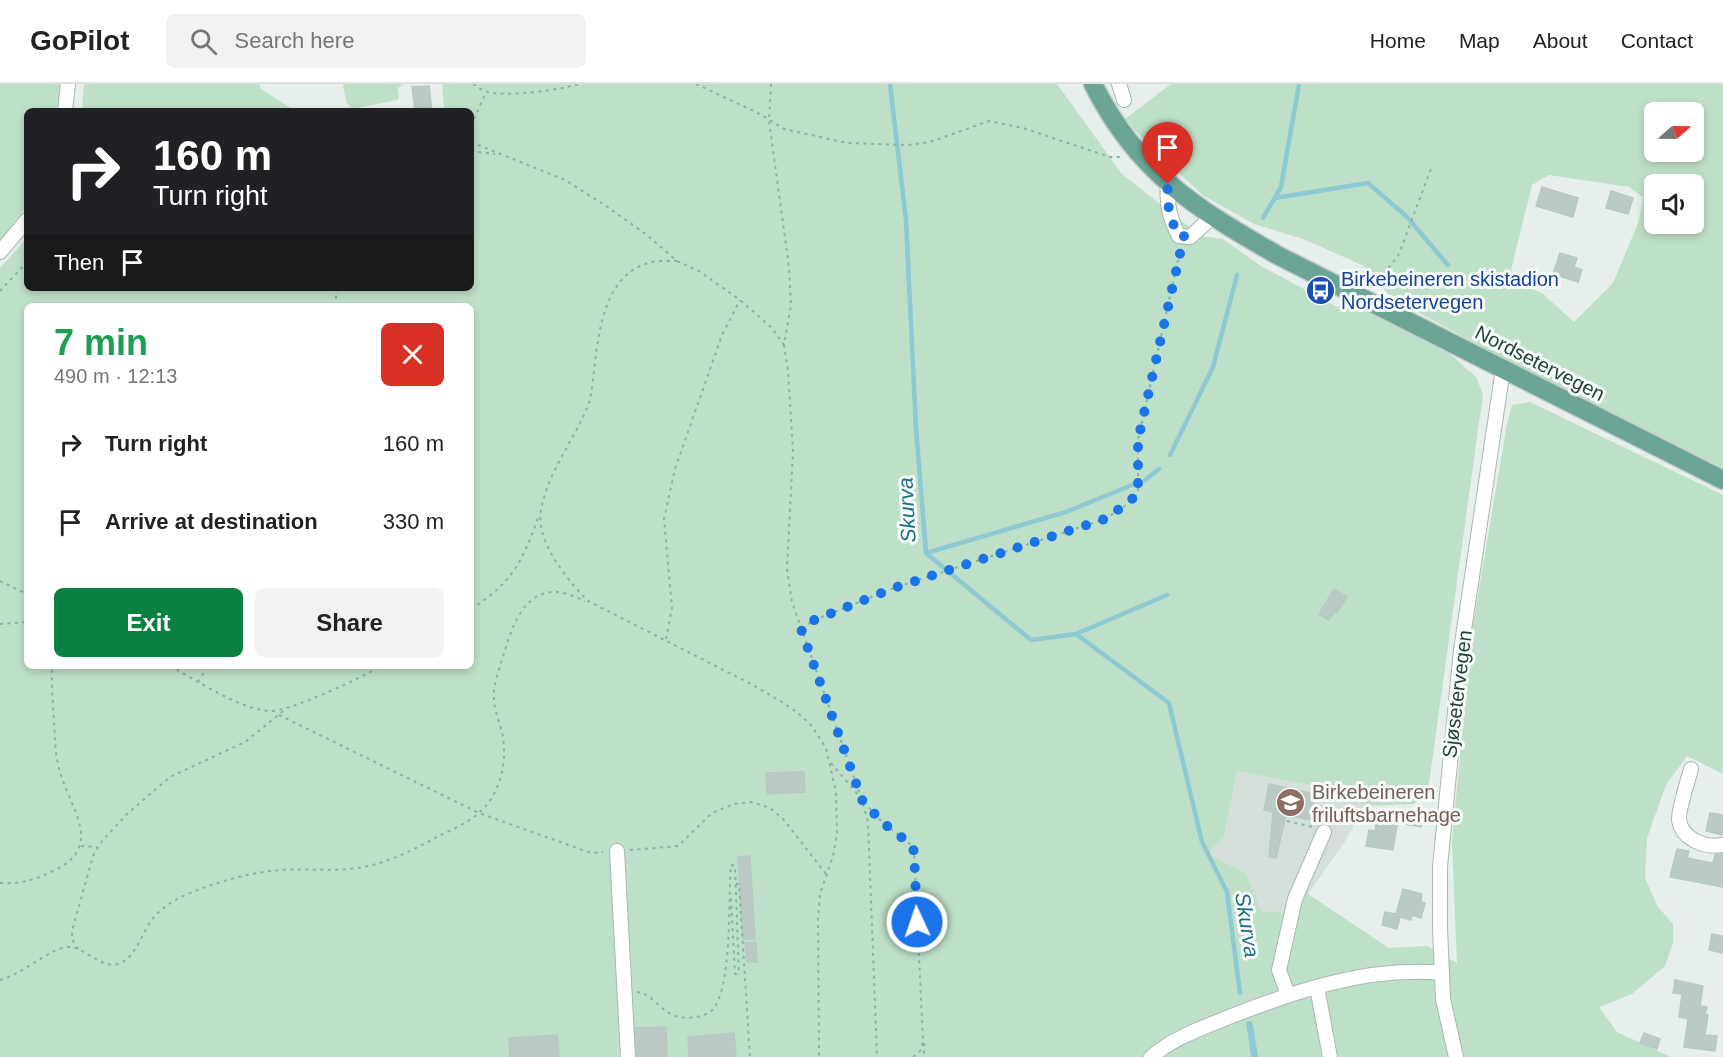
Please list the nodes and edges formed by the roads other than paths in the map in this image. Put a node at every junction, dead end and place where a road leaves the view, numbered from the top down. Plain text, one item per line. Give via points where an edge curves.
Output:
1 (68, 84) edge
2 (1093, 84) edge
3 (1119, 84) edge
4 (1124, 100) dead end
5 (65, 108) edge
6 (1168, 184) junction
7 (1212, 217) junction
8 (24, 224) edge
9 (0, 252) edge
10 (1503, 369) junction
11 (1723, 480) edge
12 (1691, 769) dead end
13 (1324, 832) road end
14 (1723, 845) edge
15 (617, 851) road end
16 (1442, 973) junction
17 (1317, 987) junction
18 (1288, 995) junction
19 (628, 1057) edge
20 (1151, 1057) edge
21 (1330, 1057) edge
22 (1456, 1057) edge

1 - 5 street
2 - 6 main road, Nordsetervegen via 1133,148
3 - 4 street
6 - 7 main road, Nordsetervegen
6 - 7 street via 1167,198 1179,236 1190,237
7 - 10 main road, Nordsetervegen via 1279,256
8 - 9 street
10 - 11 main road, Nordsetervegen
10 - 16 street, Sjøsetervegen via 1449,758 1440,867
12 - 14 street via 1679,819 1684,831 1699,844
13 - 18 street via 1295,899 1279,970
15 - 19 street
16 - 17 street via 1357,977
16 - 22 street, Sjøsetervegen via 1443,999
17 - 18 street
17 - 21 street
18 - 20 street via 1192,1032

